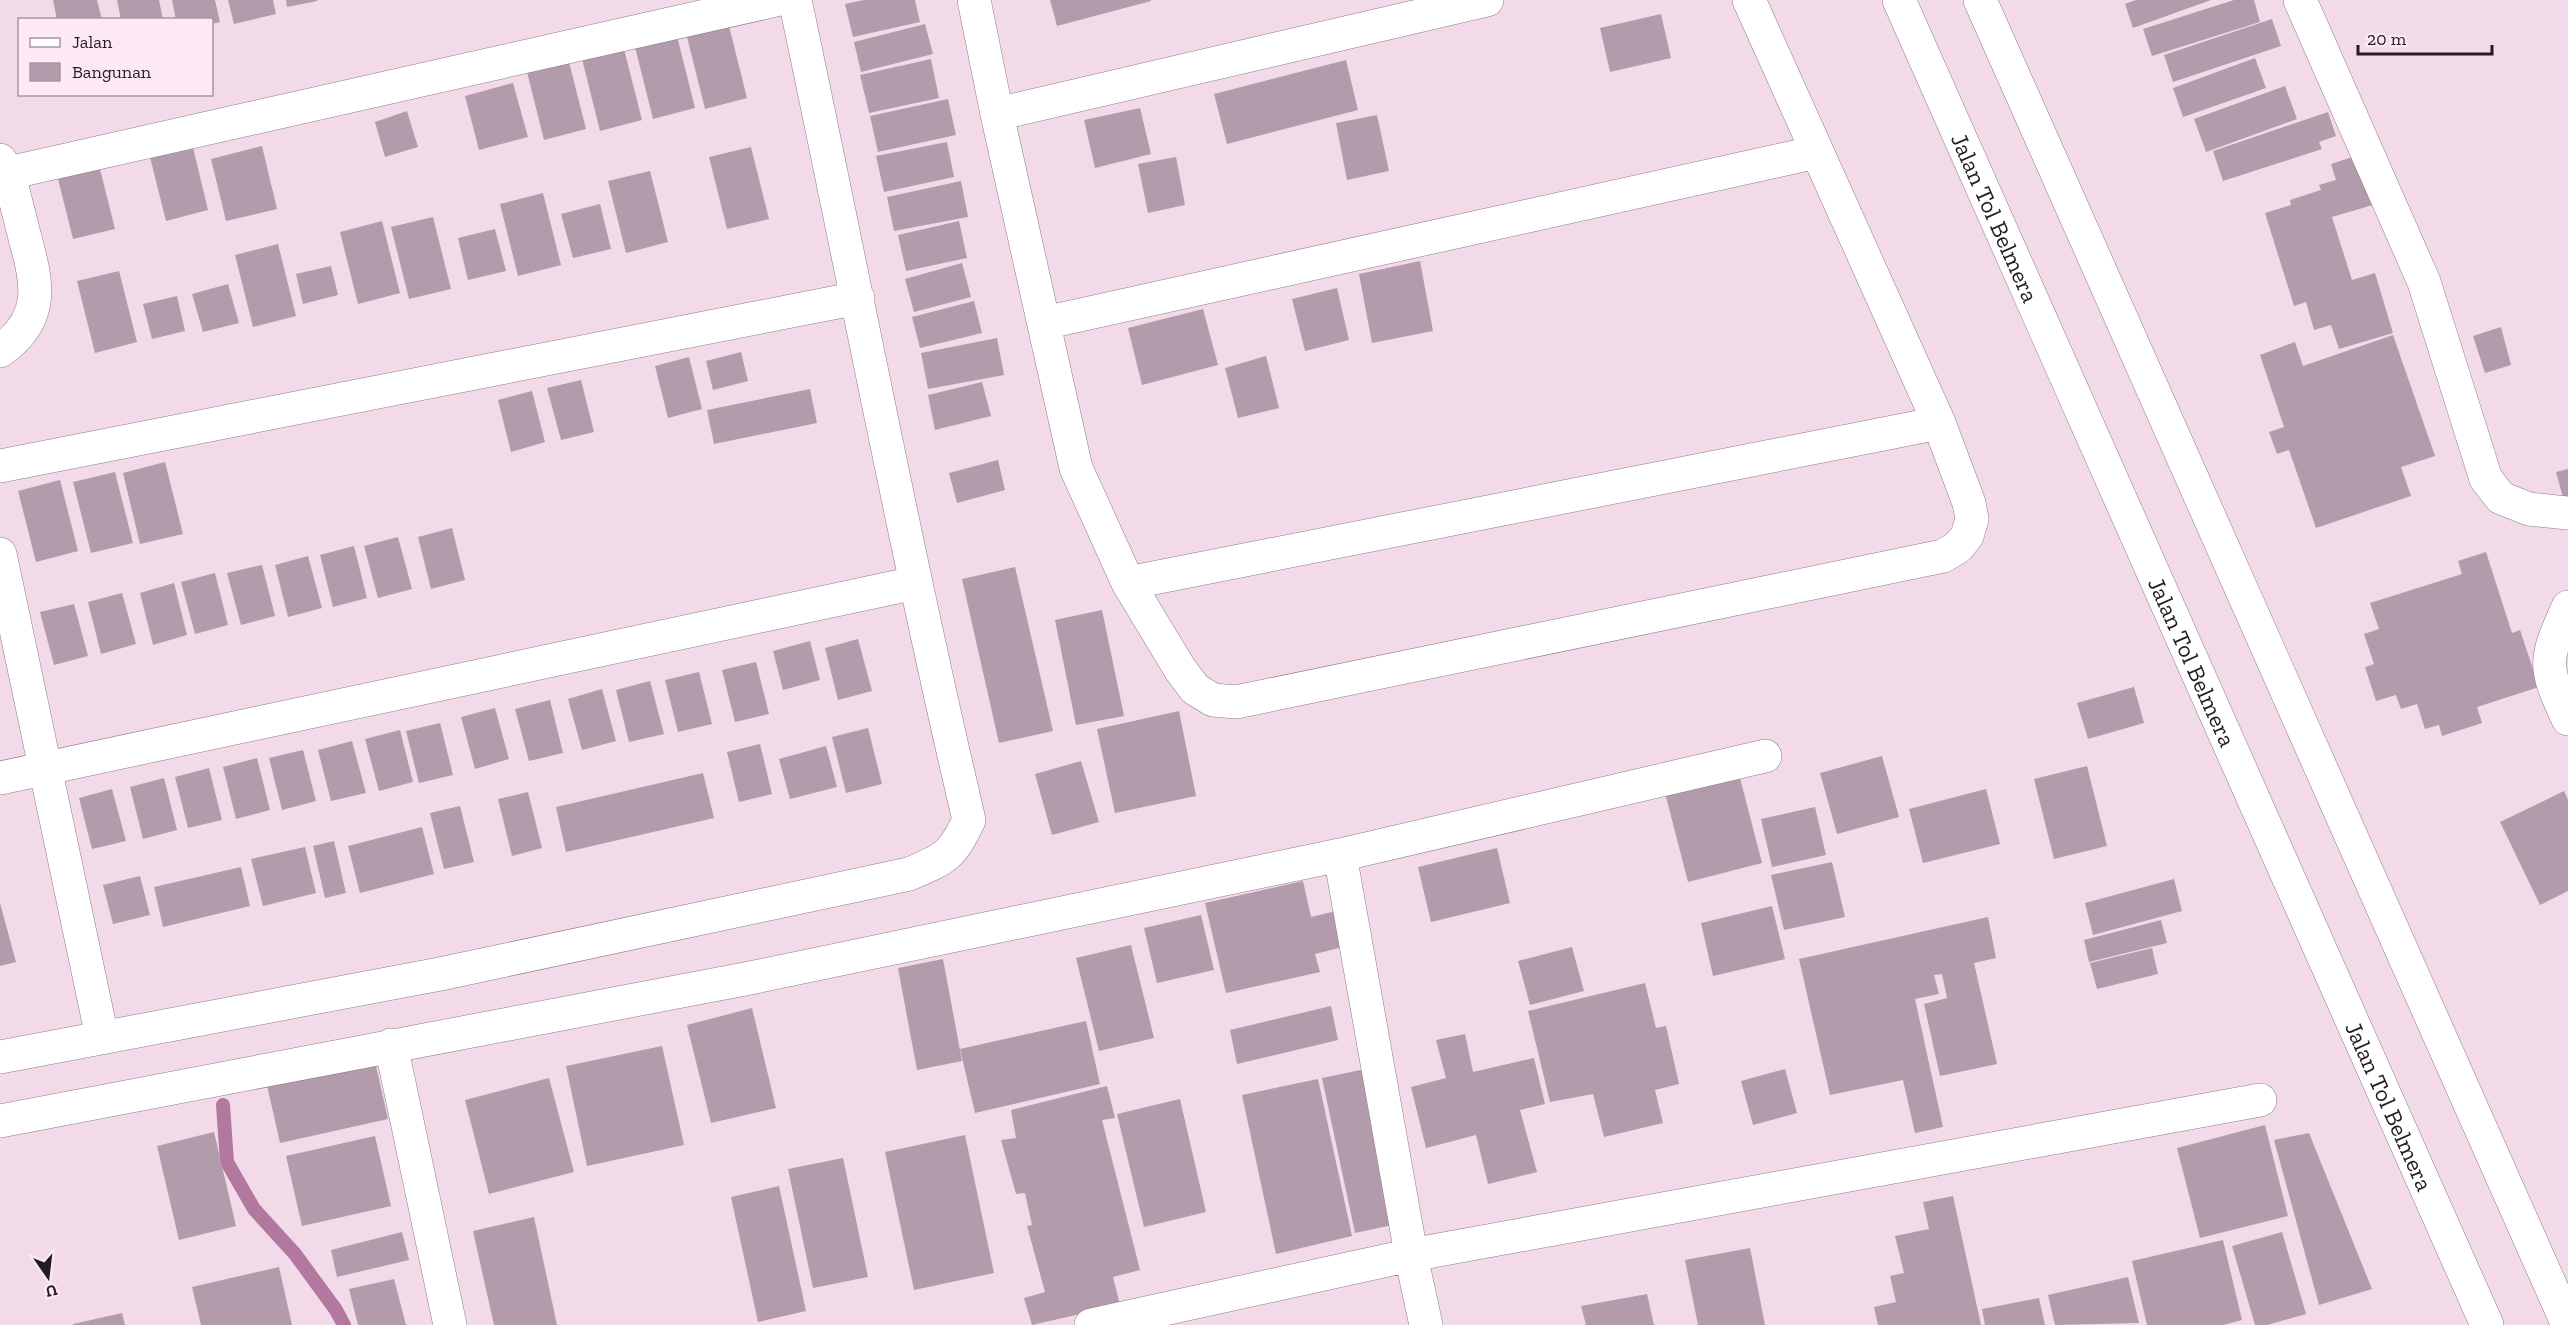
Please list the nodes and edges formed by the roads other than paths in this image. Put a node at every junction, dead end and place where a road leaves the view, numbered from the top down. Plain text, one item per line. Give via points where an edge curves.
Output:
1 (776, 0) edge
2 (795, 0) edge
3 (974, 0) edge
4 (1487, 0) edge
5 (1749, 0) edge
6 (1899, 0) edge
7 (1980, 0) edge
8 (2300, 0) edge
9 (997, 114) junction
10 (1818, 152) junction
11 (3, 170) edge
12 (858, 298) junction
13 (1044, 323) junction
14 (0, 351) edge
15 (1939, 423) junction
16 (0, 466) edge
17 (2568, 513) edge
18 (0, 554) edge
19 (915, 583) junction
20 (1128, 583) junction
21 (2568, 607) edge
22 (2568, 719) edge
23 (1765, 756) dead end
24 (46, 769) junction
25 (0, 778) edge
26 (1340, 855) junction
27 (102, 1036) junction
28 (391, 1046) junction
29 (0, 1057) edge
30 (2260, 1100) dead end
31 (0, 1121) edge
32 (1411, 1255) junction
33 (450, 1325) edge
34 (1091, 1325) edge
35 (1426, 1325) edge
36 (2487, 1325) edge
37 (2568, 1325) edge

1 - 11 main road
2 - 12 main road
3 - 9 main road
4 - 9 main road
5 - 10 main road
6 - 36 main road, Jalan Tol Belmera
7 - 37 main road
8 - 17 main road via 2424,282 2486,479 2501,498 2529,509
9 - 13 main road
10 - 13 main road
10 - 15 main road
11 - 14 main road via 35,274 35,300 24,328
12 - 16 main road
12 - 19 main road
13 - 20 main road via 1076,468
15 - 20 main road
15 - 20 main road via 1970,503 1972,519 1967,536 1942,556 1236,702 1214,700 1195,689
18 - 24 main road
19 - 24 main road
19 - 27 main road via 969,820 956,846 936,863 909,874 440,974
21 - 22 main road via 2548,661 2553,686
23 - 26 main road
24 - 25 main road
24 - 27 main road
26 - 28 main road via 750,978
26 - 32 main road
27 - 29 main road
28 - 31 main road
28 - 33 main road
30 - 32 main road
32 - 34 main road
32 - 35 main road

